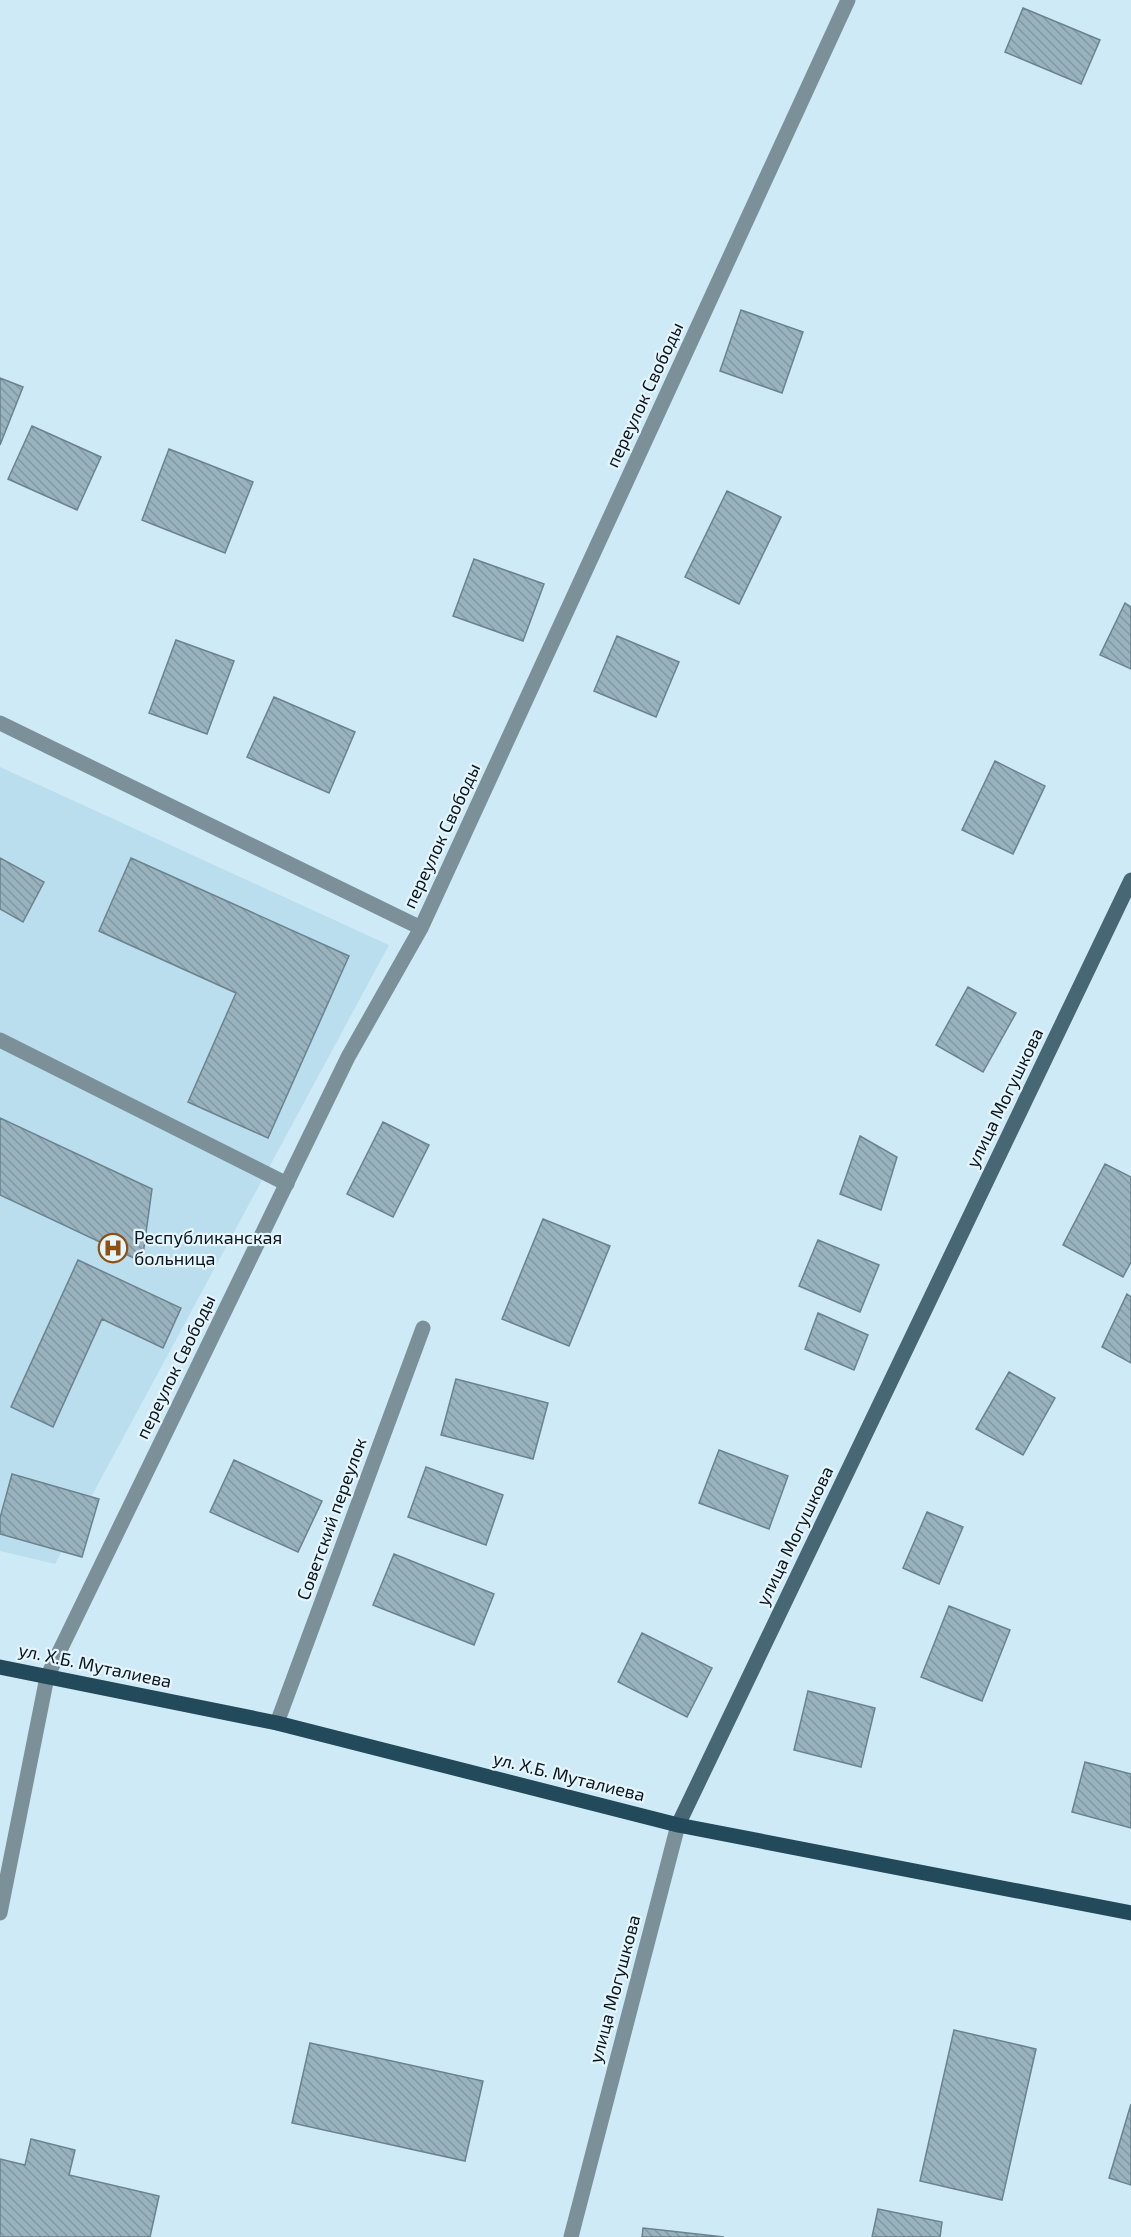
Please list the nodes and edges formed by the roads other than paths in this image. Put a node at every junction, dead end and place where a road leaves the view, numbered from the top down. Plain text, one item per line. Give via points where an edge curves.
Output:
1 (848, 0) edge
2 (0, 723) edge
3 (1131, 880) edge
4 (421, 928) junction
5 (0, 1040) edge
6 (287, 1184) junction
7 (423, 1328) dead end
8 (0, 1667) edge
9 (46, 1677) junction
10 (277, 1723) junction
11 (678, 1825) junction
12 (0, 1913) edge
13 (1131, 1913) edge
14 (571, 2237) edge

1 - 4 street, переулок Свободы
2 - 4 street
3 - 11 street, улица Могушкова
4 - 6 street, переулок Свободы via 348,1058
5 - 6 street
6 - 9 street, переулок Свободы
7 - 10 street, Советский переулок
8 - 9 main road, ул. Х.Б. Муталиева
9 - 10 main road, ул. Х.Б. Муталиева
9 - 12 street, переулок Свободы
10 - 11 main road, ул. Х.Б. Муталиева
11 - 13 main road, ул. Х.Б. Муталиева
11 - 14 street, улица Могушкова

